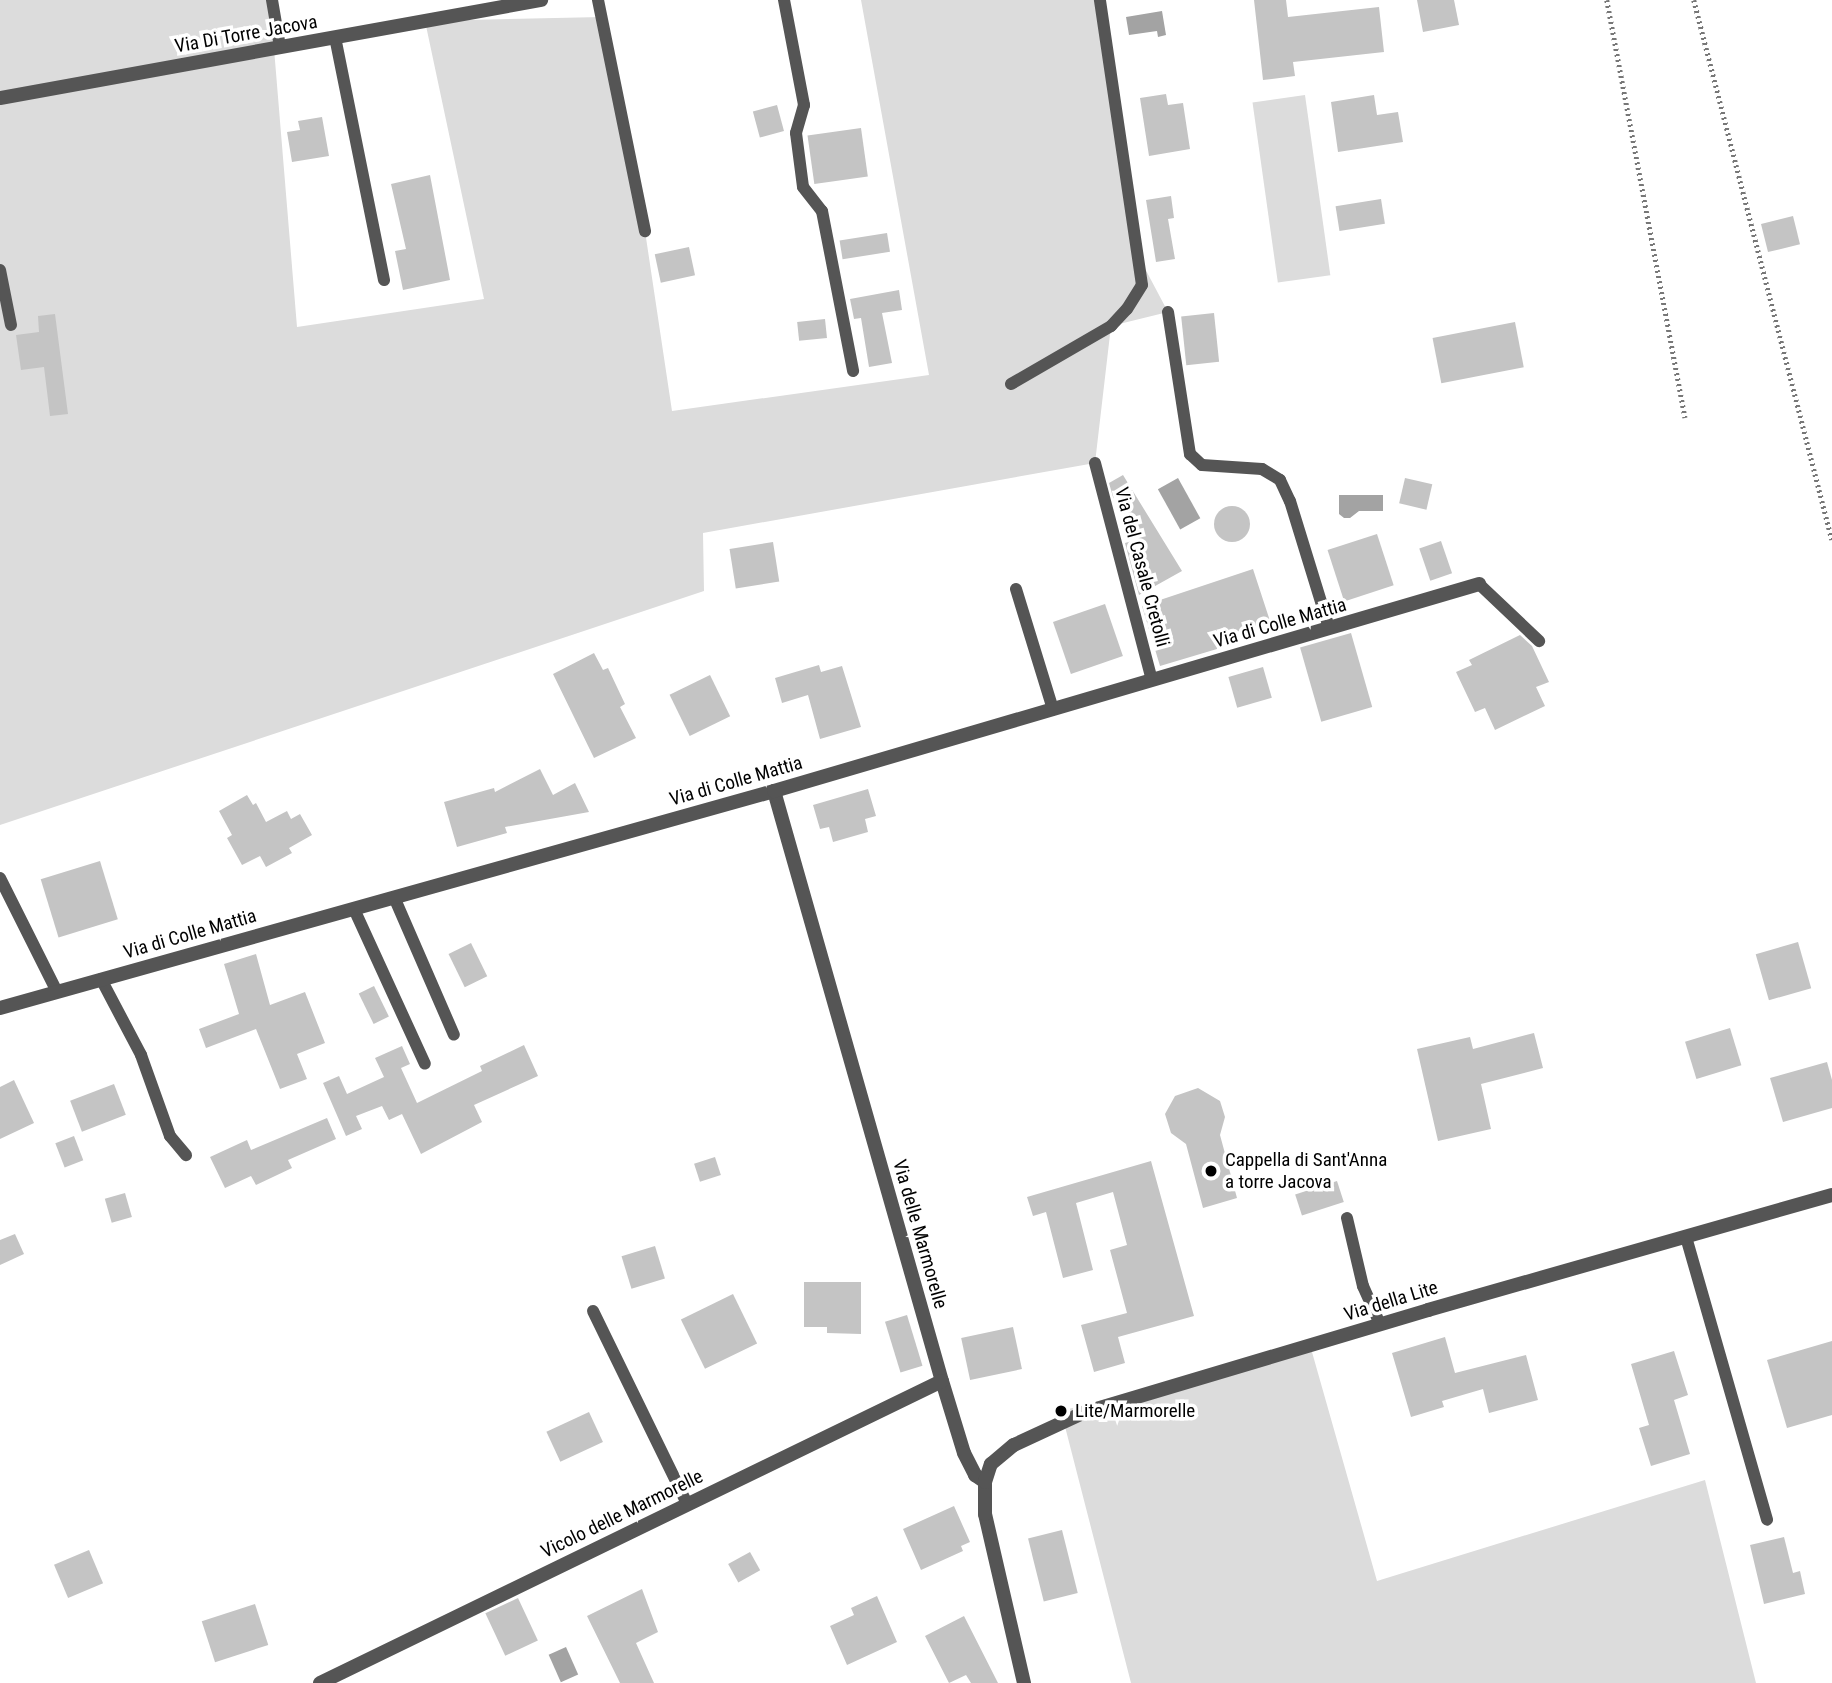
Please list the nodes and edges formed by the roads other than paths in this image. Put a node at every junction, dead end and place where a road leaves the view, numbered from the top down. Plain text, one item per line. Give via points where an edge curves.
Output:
1 (272, 0) edge
2 (541, 0) edge
3 (598, 0) edge
4 (784, 0) edge
5 (1100, 0) edge
6 (478, 6) edge
7 (335, 37) junction
8 (280, 47) junction
9 (0, 98) edge
10 (645, 231) dead end
11 (0, 270) edge
12 (384, 280) dead end
13 (1168, 312) dead end
14 (11, 325) dead end
15 (853, 371) dead end
16 (1011, 384) dead end
17 (1095, 463) dead end
18 (1479, 584) joint
19 (1016, 589) dead end
20 (1329, 628) junction
21 (1539, 641) dead end
22 (1152, 680) junction
23 (1053, 709) junction
24 (774, 791) junction
25 (0, 878) edge
26 (394, 897) junction
27 (354, 909) junction
28 (101, 979) junction
29 (57, 992) junction
30 (0, 1007) edge
31 (454, 1035) dead end
32 (425, 1064) dead end
33 (186, 1155) dead end
34 (1832, 1195) edge
35 (1347, 1218) dead end
36 (1686, 1237) junction
37 (593, 1311) dead end
38 (1380, 1324) junction
39 (942, 1381) junction
40 (985, 1482) junction
41 (687, 1504) junction
42 (1767, 1520) dead end
43 (320, 1683) edge
44 (1024, 1683) edge

1 - 8 lane
2 - 6 street, Via Di Torre Jacova
3 - 10 lane
4 - 15 lane via 804,105 796,133 803,187 822,211
5 - 16 lane via 1142,285 1111,326
6 - 7 street, Via Di Torre Jacova
7 - 8 street, Via Di Torre Jacova
7 - 12 lane
8 - 9 street, Via Di Torre Jacova
11 - 14 lane
13 - 20 lane via 1190,454 1202,465 1262,469 1280,480
17 - 22 lane, Via del Casale Cretolli
18 - 20 street, Via di Colle Mattia
18 - 21 lane
19 - 23 lane
20 - 22 street, Via di Colle Mattia
22 - 23 street, Via di Colle Mattia
23 - 24 street, Via di Colle Mattia
24 - 26 street, Via di Colle Mattia
24 - 39 street, Via delle Marmorelle
25 - 29 lane
26 - 27 street, Via di Colle Mattia
26 - 31 lane
27 - 28 street, Via di Colle Mattia
27 - 32 lane
28 - 29 street, Via di Colle Mattia
28 - 33 lane via 141,1055 170,1136
29 - 30 street, Via di Colle Mattia
34 - 36 street, Via della Lite
35 - 38 lane via 1363,1286
36 - 38 street, Via della Lite
36 - 42 lane
37 - 41 lane
38 - 40 street, Via della Lite via 1083,1413 999,1454
39 - 40 street, Via delle Marmorelle via 964,1453 975,1475
39 - 41 street, Vicolo delle Marmorelle
40 - 44 street via 989,1541
41 - 43 street, Vicolo delle Marmorelle

